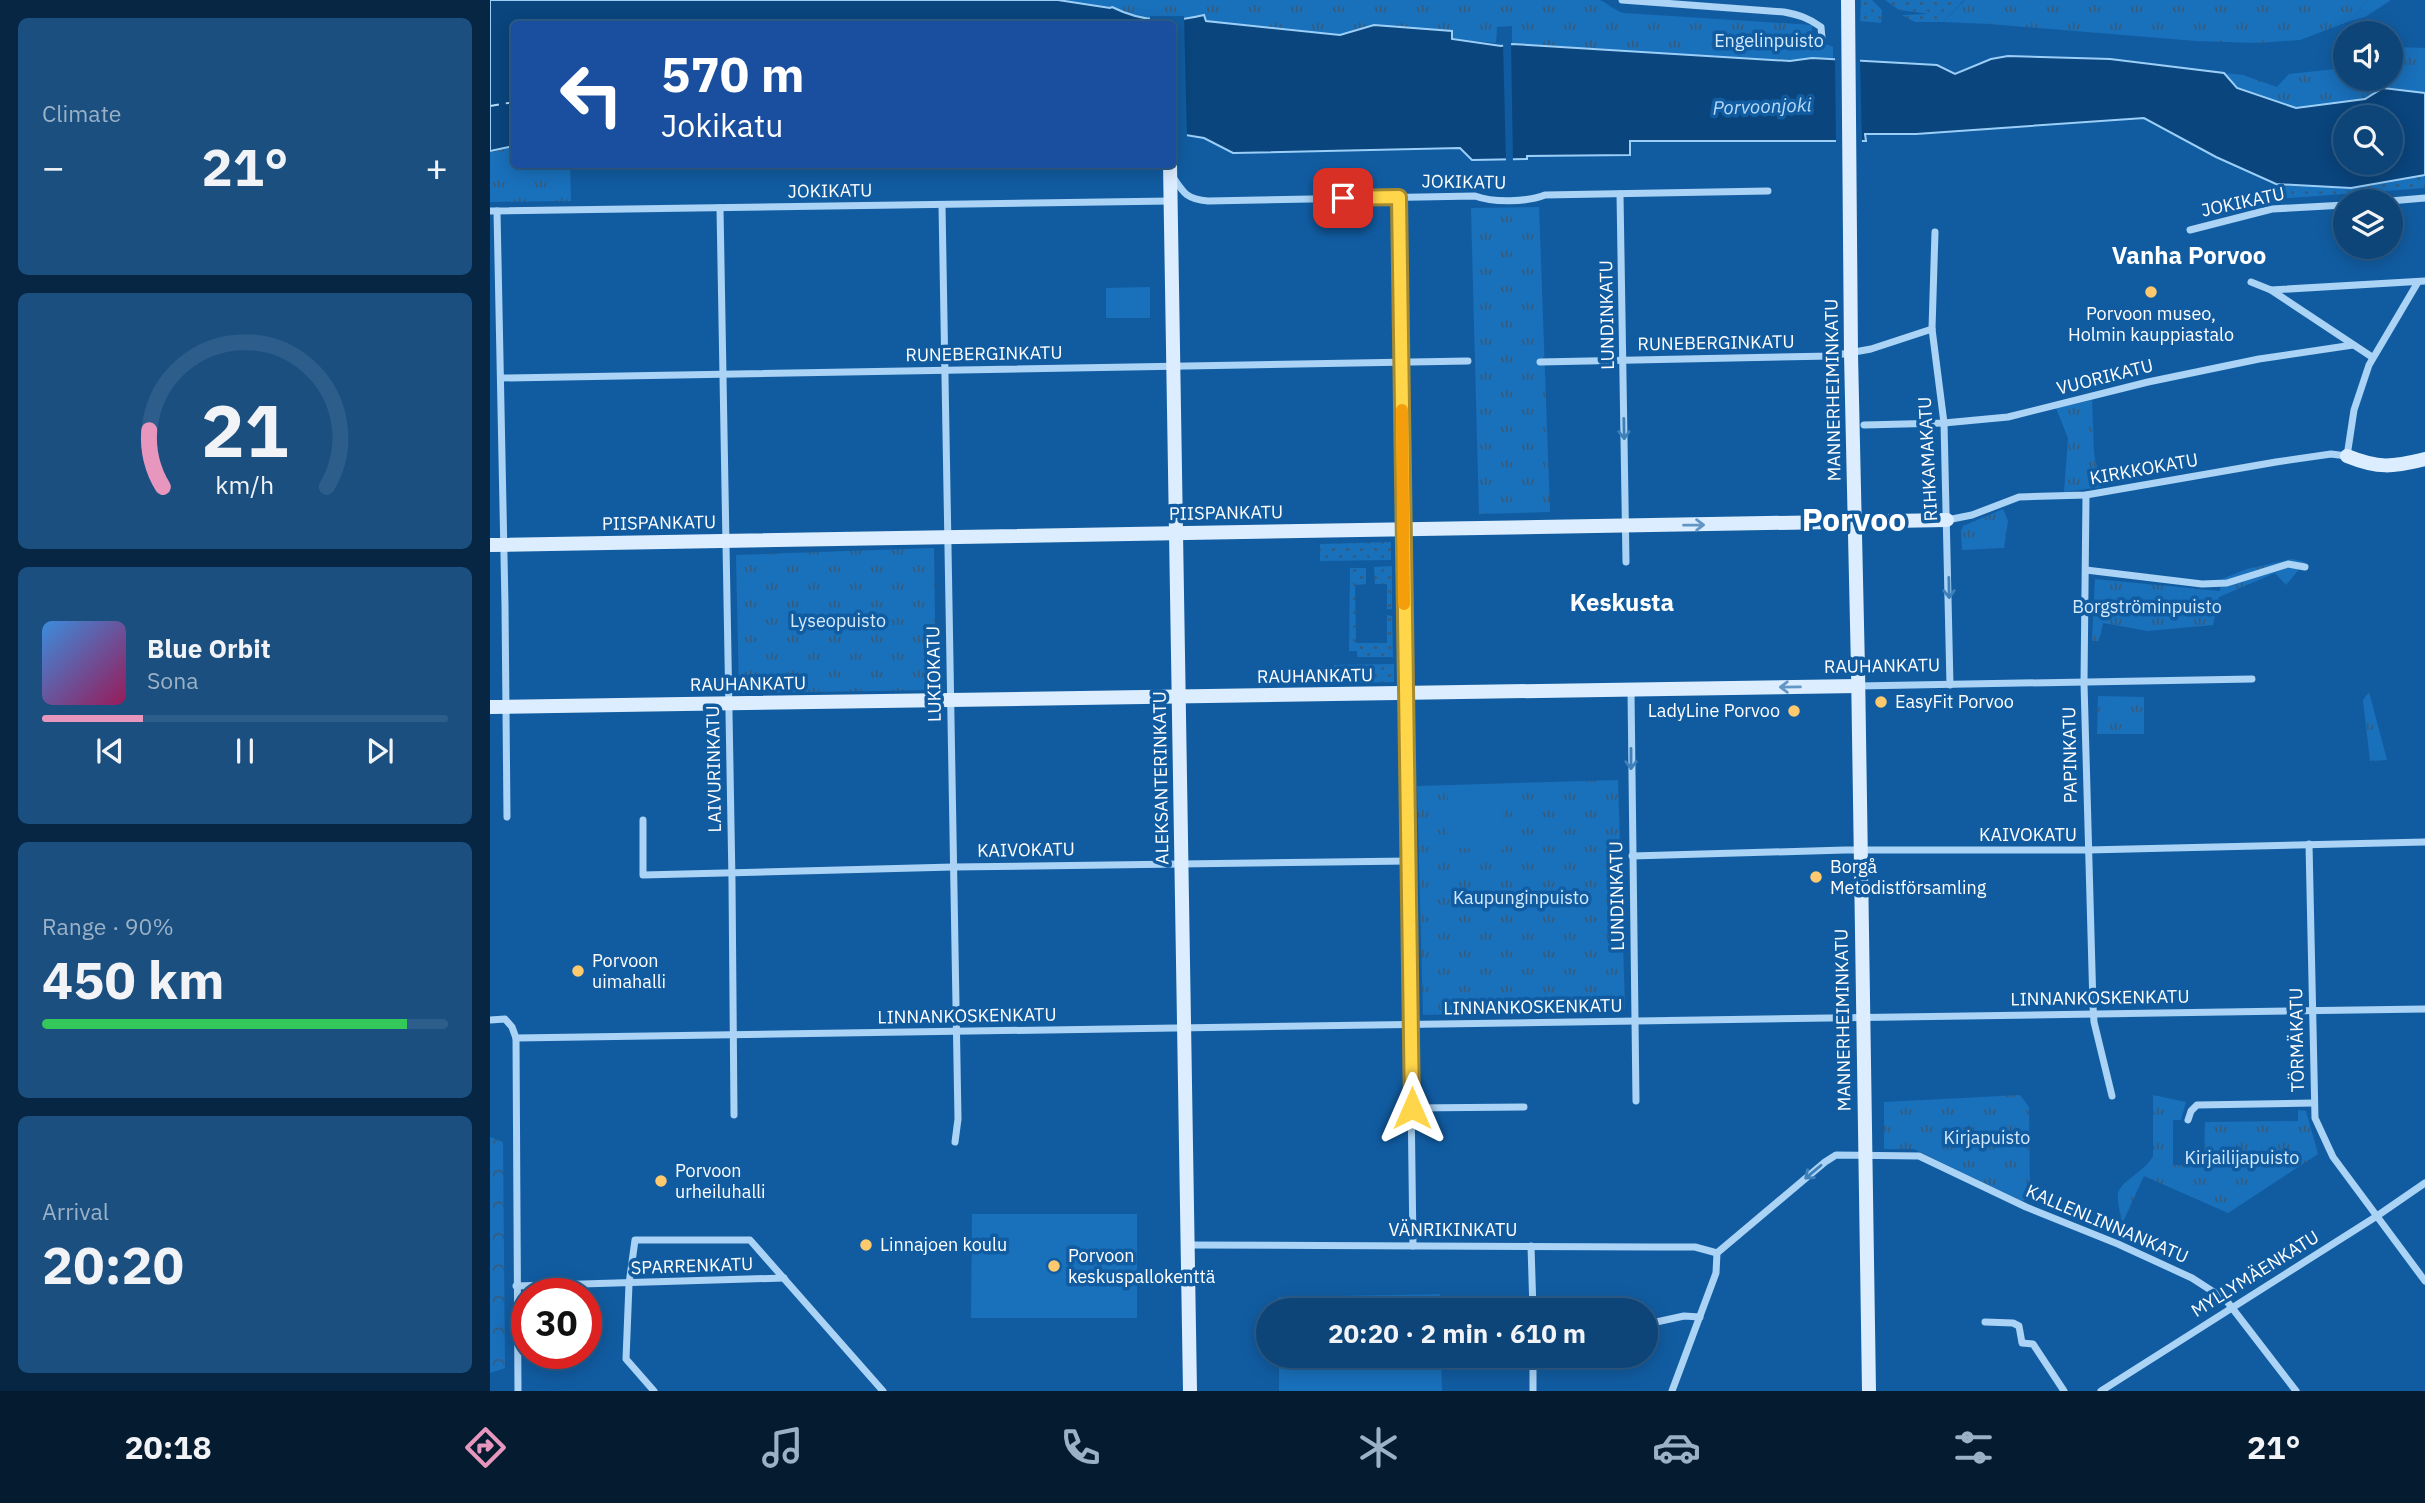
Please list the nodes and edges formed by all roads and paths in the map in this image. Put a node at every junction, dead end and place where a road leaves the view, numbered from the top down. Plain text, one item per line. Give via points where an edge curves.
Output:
1 (1622, 0) edge
2 (1848, 5) edge
3 (1822, 38) dead end
4 (1170, 169) edge
5 (1768, 191) dead end
6 (1620, 194) junction
7 (1399, 197) junction
8 (2425, 198) edge
9 (2403, 200) edge
10 (1171, 201) junction
11 (943, 205) junction
12 (2333, 206) edge
13 (720, 208) junction
14 (493, 211) edge
15 (2190, 230) dead end
16 (1935, 232) dead end
17 (2421, 281) edge
18 (2251, 282) dead end
19 (2272, 289) junction
20 (1932, 329) junction
21 (2353, 345) junction
22 (1851, 354) junction
23 (2372, 357) junction
24 (1468, 361) dead end
25 (1623, 361) junction
26 (1401, 362) junction
27 (1540, 362) dead end
28 (1172, 366) junction
29 (946, 370) junction
30 (723, 375) junction
31 (501, 378) junction
32 (1944, 423) junction
33 (1864, 425) dead end
34 (2347, 456) junction
35 (2425, 459) edge
36 (2086, 495) junction
37 (1855, 520) junction
38 (1947, 520) junction
39 (1626, 526) junction
40 (1403, 531) junction
41 (1175, 533) junction
42 (947, 538) junction
43 (727, 541) junction
44 (497, 545) edge
45 (1626, 562) dead end
46 (2305, 567) dead end
47 (2086, 570) junction
48 (2252, 680) dead end
49 (2084, 682) junction
50 (1950, 685) junction
51 (1858, 686) junction
52 (1631, 691) junction
53 (1406, 694) junction
54 (1179, 697) junction
55 (950, 701) junction
56 (728, 704) junction
57 (498, 707) edge
58 (507, 817) dead end
59 (643, 820) dead end
60 (2425, 842) edge
61 (2309, 844) junction
62 (2088, 850) junction
63 (1860, 851) junction
64 (1632, 856) junction
65 (1409, 861) junction
66 (1182, 863) junction
67 (953, 867) junction
68 (732, 872) junction
69 (2425, 1009) edge
70 (2312, 1010) junction
71 (2093, 1014) junction
72 (1862, 1017) junction
73 (490, 1020) edge
74 (1635, 1022) junction
75 (1412, 1025) junction
76 (1184, 1029) junction
77 (956, 1031) junction
78 (734, 1035) junction
79 (516, 1038) junction
80 (2112, 1096) dead end
81 (1636, 1101) dead end
82 (2314, 1103) junction
83 (1524, 1107) dead end
84 (1412, 1108) junction
85 (734, 1115) dead end
86 (2188, 1120) dead end
87 (955, 1142) dead end
88 (1864, 1155) junction
89 (2425, 1183) edge
90 (2377, 1216) junction
91 (1188, 1245) junction
92 (1531, 1245) junction
93 (1413, 1246) junction
94 (1717, 1252) junction
95 (516, 1278) edge
96 (784, 1278) junction
97 (2425, 1281) edge
98 (602, 1284) edge
99 (629, 1284) junction
100 (1533, 1298) edge
101 (2233, 1308) junction
102 (1700, 1317) junction
103 (1658, 1322) edge
104 (1985, 1322) dead end
105 (1533, 1368) edge
106 (518, 1369) edge
107 (518, 1391) edge
108 (654, 1391) edge
109 (883, 1391) edge
110 (1190, 1391) edge
111 (1534, 1391) edge
112 (1672, 1391) edge
113 (1869, 1391) edge
114 (2064, 1391) edge
115 (2101, 1391) edge
116 (2296, 1391) edge

1 - 3 street via 1801,16 1821,27
2 - 22 main road, MANNERHEIMINKATU
4 - 7 street, JOKIKATU via 1192,200
4 - 10 main road, ALEKSANTERINKATU
5 - 6 street, JOKIKATU
6 - 7 street, JOKIKATU via 1510,199
6 - 25 street, LUNDINKATU
7 - 26 street
8 - 9 street
10 - 11 street, JOKIKATU
10 - 28 main road, ALEKSANTERINKATU
11 - 13 street, JOKIKATU
11 - 29 street, LUKIOKATU
12 - 15 street, JOKIKATU via 2272,209
13 - 14 street, JOKIKATU
13 - 30 street, LAIVURINKATU
14 - 31 street
16 - 20 street, RIHKAMAKATU
17 - 19 street
17 - 23 street
18 - 19 street
19 - 21 street
20 - 22 street, RUNEBERGINKATU
20 - 32 street, RIHKAMAKATU
21 - 23 street
21 - 32 street, VUORIKATU via 2148,382 2008,417
22 - 25 street, RUNEBERGINKATU
22 - 37 main road, MANNERHEIMINKATU
23 - 34 street via 2354,410
24 - 26 street, RUNEBERGINKATU
25 - 27 street, RUNEBERGINKATU
25 -> 39 street, LUNDINKATU
26 - 28 street, RUNEBERGINKATU
26 - 40 street
28 - 29 street, RUNEBERGINKATU
28 - 41 main road, ALEKSANTERINKATU
29 - 30 street, RUNEBERGINKATU
29 - 42 street, LUKIOKATU
30 - 31 street, RUNEBERGINKATU
30 - 43 street, LAIVURINKATU
31 - 44 street
32 - 33 street, VUORIKATU
32 - 38 street, RIHKAMAKATU
34 - 35 main road via 2372,466
34 - 36 street, KIRKKOKATU via 2276,462
36 - 38 street, KIRKKOKATU via 2019,497
36 - 47 street, PAPINKATU
37 - 38 main road, PIISPANKATU
39 -> 37 main road, PIISPANKATU
37 - 51 main road, MANNERHEIMINKATU
38 -> 50 street, RIHKAMAKATU
39 - 40 main road, PIISPANKATU
39 - 45 street, LUNDINKATU
40 - 41 main road, PIISPANKATU
40 - 53 street
41 - 42 main road, PIISPANKATU
41 - 54 main road, ALEKSANTERINKATU
42 - 43 main road, PIISPANKATU
42 - 55 street, LUKIOKATU
43 - 44 main road, PIISPANKATU
43 - 56 street, LAIVURINKATU
44 - 57 street
46 - 47 street via 2288,564 2227,583 2202,584
47 - 49 street, PAPINKATU
48 - 49 street, RAUHANKATU
49 - 50 street, RAUHANKATU
49 - 62 street, PAPINKATU
50 - 51 street, RAUHANKATU
51 -> 52 main road, RAUHANKATU
51 - 63 main road, MANNERHEIMINKATU
52 - 53 main road, RAUHANKATU
52 -> 64 street, LUNDINKATU
53 - 54 main road, RAUHANKATU
53 - 65 street
54 - 55 main road, RAUHANKATU
54 - 66 main road, ALEKSANTERINKATU
55 - 56 main road, RAUHANKATU
55 - 67 street, LUKIOKATU
56 - 57 main road, RAUHANKATU
56 - 68 street, LAIVURINKATU
57 - 58 street
59 - 68 street, KAIVOKATU via 643,875
60 - 61 street, KAIVOKATU
61 - 62 street, KAIVOKATU
61 - 70 street, TÖRMÄKATU
62 - 63 street, KAIVOKATU
62 - 71 street, PAPINKATU
63 - 64 street, KAIVOKATU
63 - 72 main road, MANNERHEIMINKATU
64 - 74 street, LUNDINKATU
65 - 66 street, KAIVOKATU
65 - 75 street
66 - 67 street, KAIVOKATU
66 - 76 main road, ALEKSANTERINKATU
67 - 68 street, KAIVOKATU
67 - 77 street, LUKIOKATU
68 - 78 street, LAIVURINKATU
69 - 70 street, LINNANKOSKENKATU
70 - 71 street, LINNANKOSKENKATU
70 - 82 street, TÖRMÄKATU
71 - 72 street, LINNANKOSKENKATU
71 - 80 street, PAPINKATU
72 - 74 street, LINNANKOSKENKATU
72 - 88 main road, MANNERHEIMINKATU
73 - 79 street via 505,1019
74 - 75 street, LINNANKOSKENKATU
74 - 81 street, LUNDINKATU
75 - 76 street, LINNANKOSKENKATU
75 - 84 street
76 - 77 street, LINNANKOSKENKATU
76 - 91 main road, ALEKSANTERINKATU
77 - 78 street, LINNANKOSKENKATU
77 - 87 street, LUKIOKATU
78 - 79 street, LINNANKOSKENKATU
78 - 85 street, LAIVURINKATU
79 - 95 street
82 - 86 street via 2197,1105
82 - 90 street, TÖRMÄKATU via 2315,1118 2333,1157
83 - 84 street
84 - 93 street
88 -> 94 street, KALLENLINNANKATU via 1836,1155 1825,1162
88 - 101 street, KALLENLINNANKATU via 1919,1156 2192,1278
88 - 113 main road, MANNERHEIMINKATU
89 - 90 street, MYLLYMÄENKATU
90 - 97 street, TÖRMÄKATU
90 - 101 street, MYLLYMÄENKATU
91 - 93 street, VÄNRIKINKATU
91 - 110 main road, ALEKSANTERINKATU
92 - 93 street, VÄNRIKINKATU
92 - 94 street, VÄNRIKINKATU via 1695,1247
92 - 100 street
94 - 102 street via 1716,1273
96 - 99 street, SPARRENKATU
96 - 99 street via 750,1240 635,1240
96 - 109 street
98 - 99 street, SPARRENKATU
99 - 108 street via 626,1359
101 - 115 street, MYLLYMÄENKATU
101 - 116 street, KALLENLINNANKATU
102 - 103 street
102 - 112 street
104 - 114 street via 2019,1326 2022,1343 2033,1344
105 - 111 street
106 - 107 street

